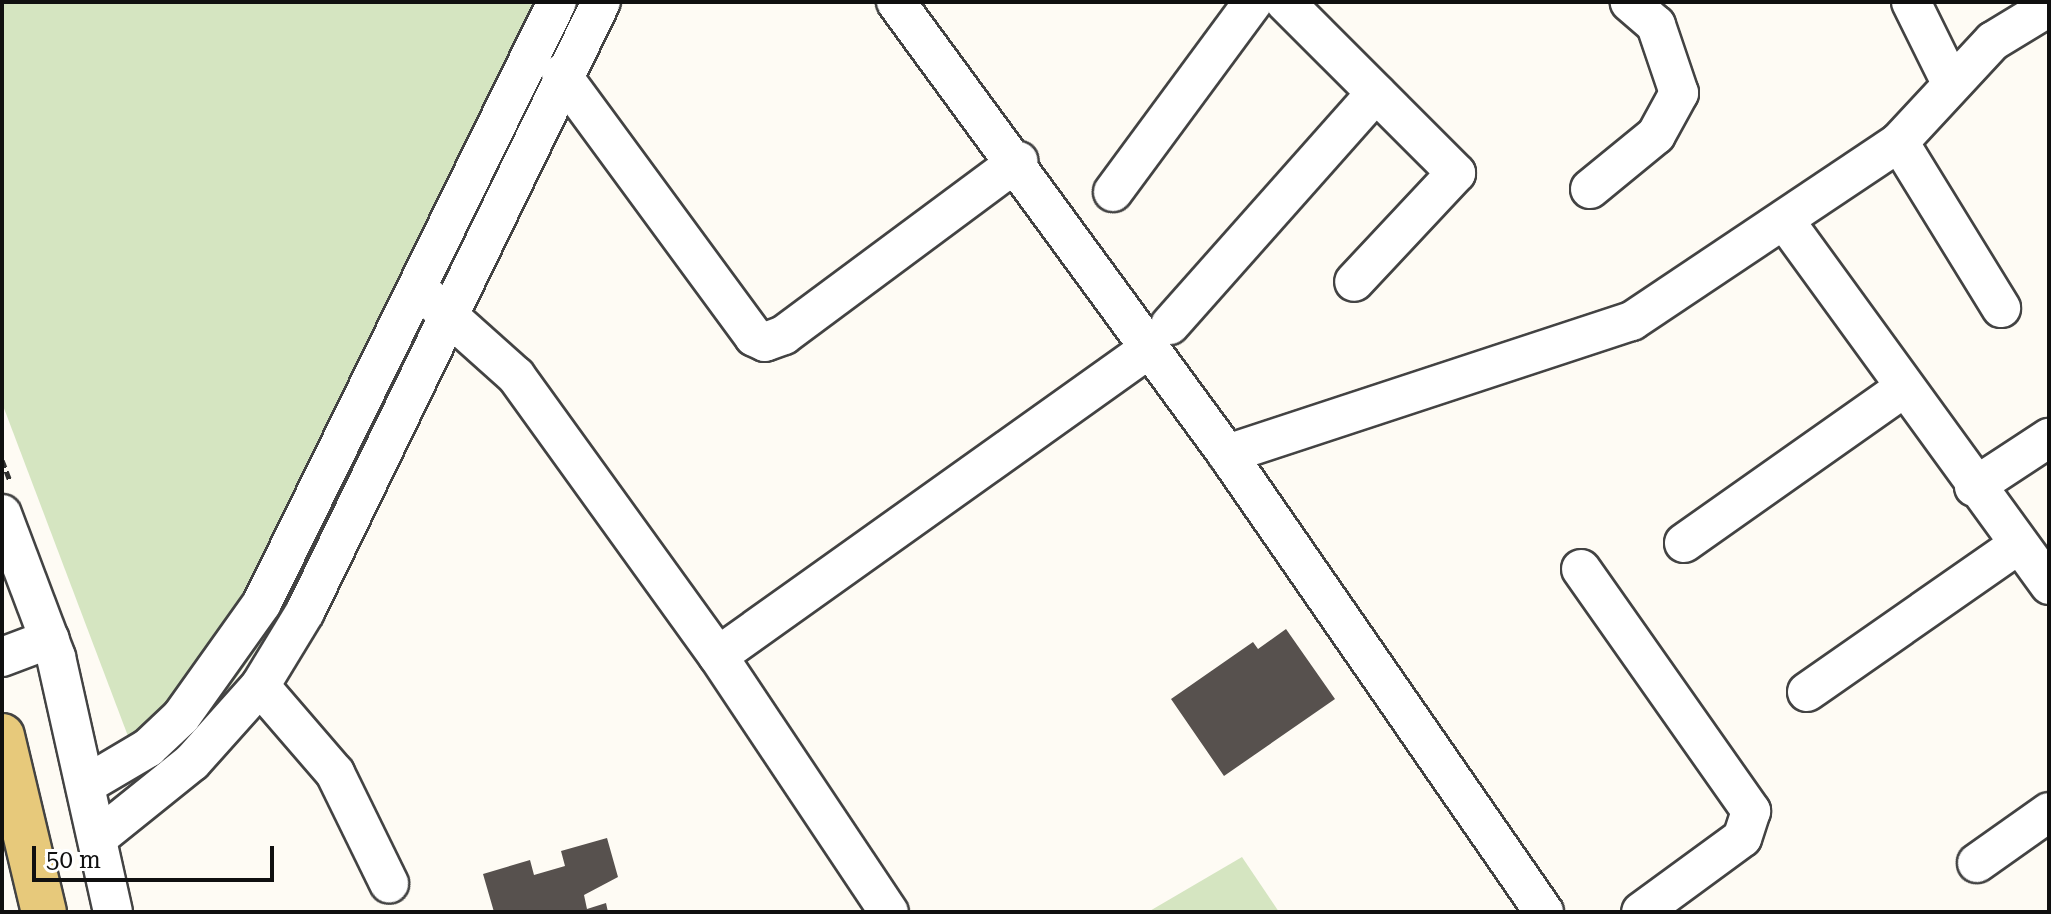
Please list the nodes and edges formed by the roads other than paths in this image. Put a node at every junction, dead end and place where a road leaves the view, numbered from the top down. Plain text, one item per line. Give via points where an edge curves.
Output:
1 (557, 2) edge
2 (601, 2) edge
3 (896, 2) edge
4 (1253, 2) edge
5 (1285, 2) edge
6 (1630, 2) edge
7 (1911, 2) edge
8 (2049, 7) edge
9 (561, 74) junction
10 (1951, 83) junction
11 (1376, 93) junction
12 (1899, 142) junction
13 (1018, 161) junction
14 (1590, 189) dead end
15 (1113, 192) dead end
16 (1785, 221) junction
17 (1354, 282) dead end
18 (421, 291) junction
19 (2001, 308) dead end
20 (453, 317) junction
21 (1160, 336) junction
22 (1904, 388) junction
23 (2049, 438) edge
24 (1227, 454) junction
25 (1974, 487) junction
26 (2, 514) edge
27 (1684, 543) dead end
28 (2018, 545) junction
29 (1581, 569) dead end
30 (2049, 585) edge
31 (50, 639) junction
32 (718, 656) junction
33 (2, 657) edge
34 (260, 686) junction
35 (1807, 692) dead end
36 (2, 736) edge
37 (87, 784) junction
38 (2049, 812) edge
39 (100, 836) junction
40 (1977, 863) dead end
41 (389, 883) dead end
42 (44, 912) edge
43 (113, 912) edge
44 (889, 912) edge
45 (1544, 912) edge
46 (1641, 912) edge

1 - 18 street
2 - 9 street
3 - 13 street
4 - 15 street
5 - 11 street
6 - 14 street via 1656,25 1679,93 1656,135
7 - 10 street
8 - 10 street via 1993,41
9 - 13 street via 754,337 765,342 784,335
9 - 20 street
10 - 12 street
11 - 17 street via 1456,173
11 - 21 street
12 - 16 street
12 - 19 street
13 - 21 street
16 - 22 street
16 - 24 street via 1632,321
18 - 20 street
18 - 37 street via 262,603 214,676 148,748
20 - 32 street via 516,376
20 - 34 street via 376,478
21 - 24 street
21 - 32 street
22 - 25 street
22 - 27 street
23 - 25 street
24 - 45 street
25 - 28 street
26 - 31 street
28 - 30 street
28 - 35 street
29 - 46 street via 1751,811 1742,838
31 - 33 street
31 - 37 street
32 - 44 street
34 - 39 street via 192,762
34 - 41 street via 335,773
36 - 42 main road
37 - 39 street
38 - 40 street
39 - 43 street

